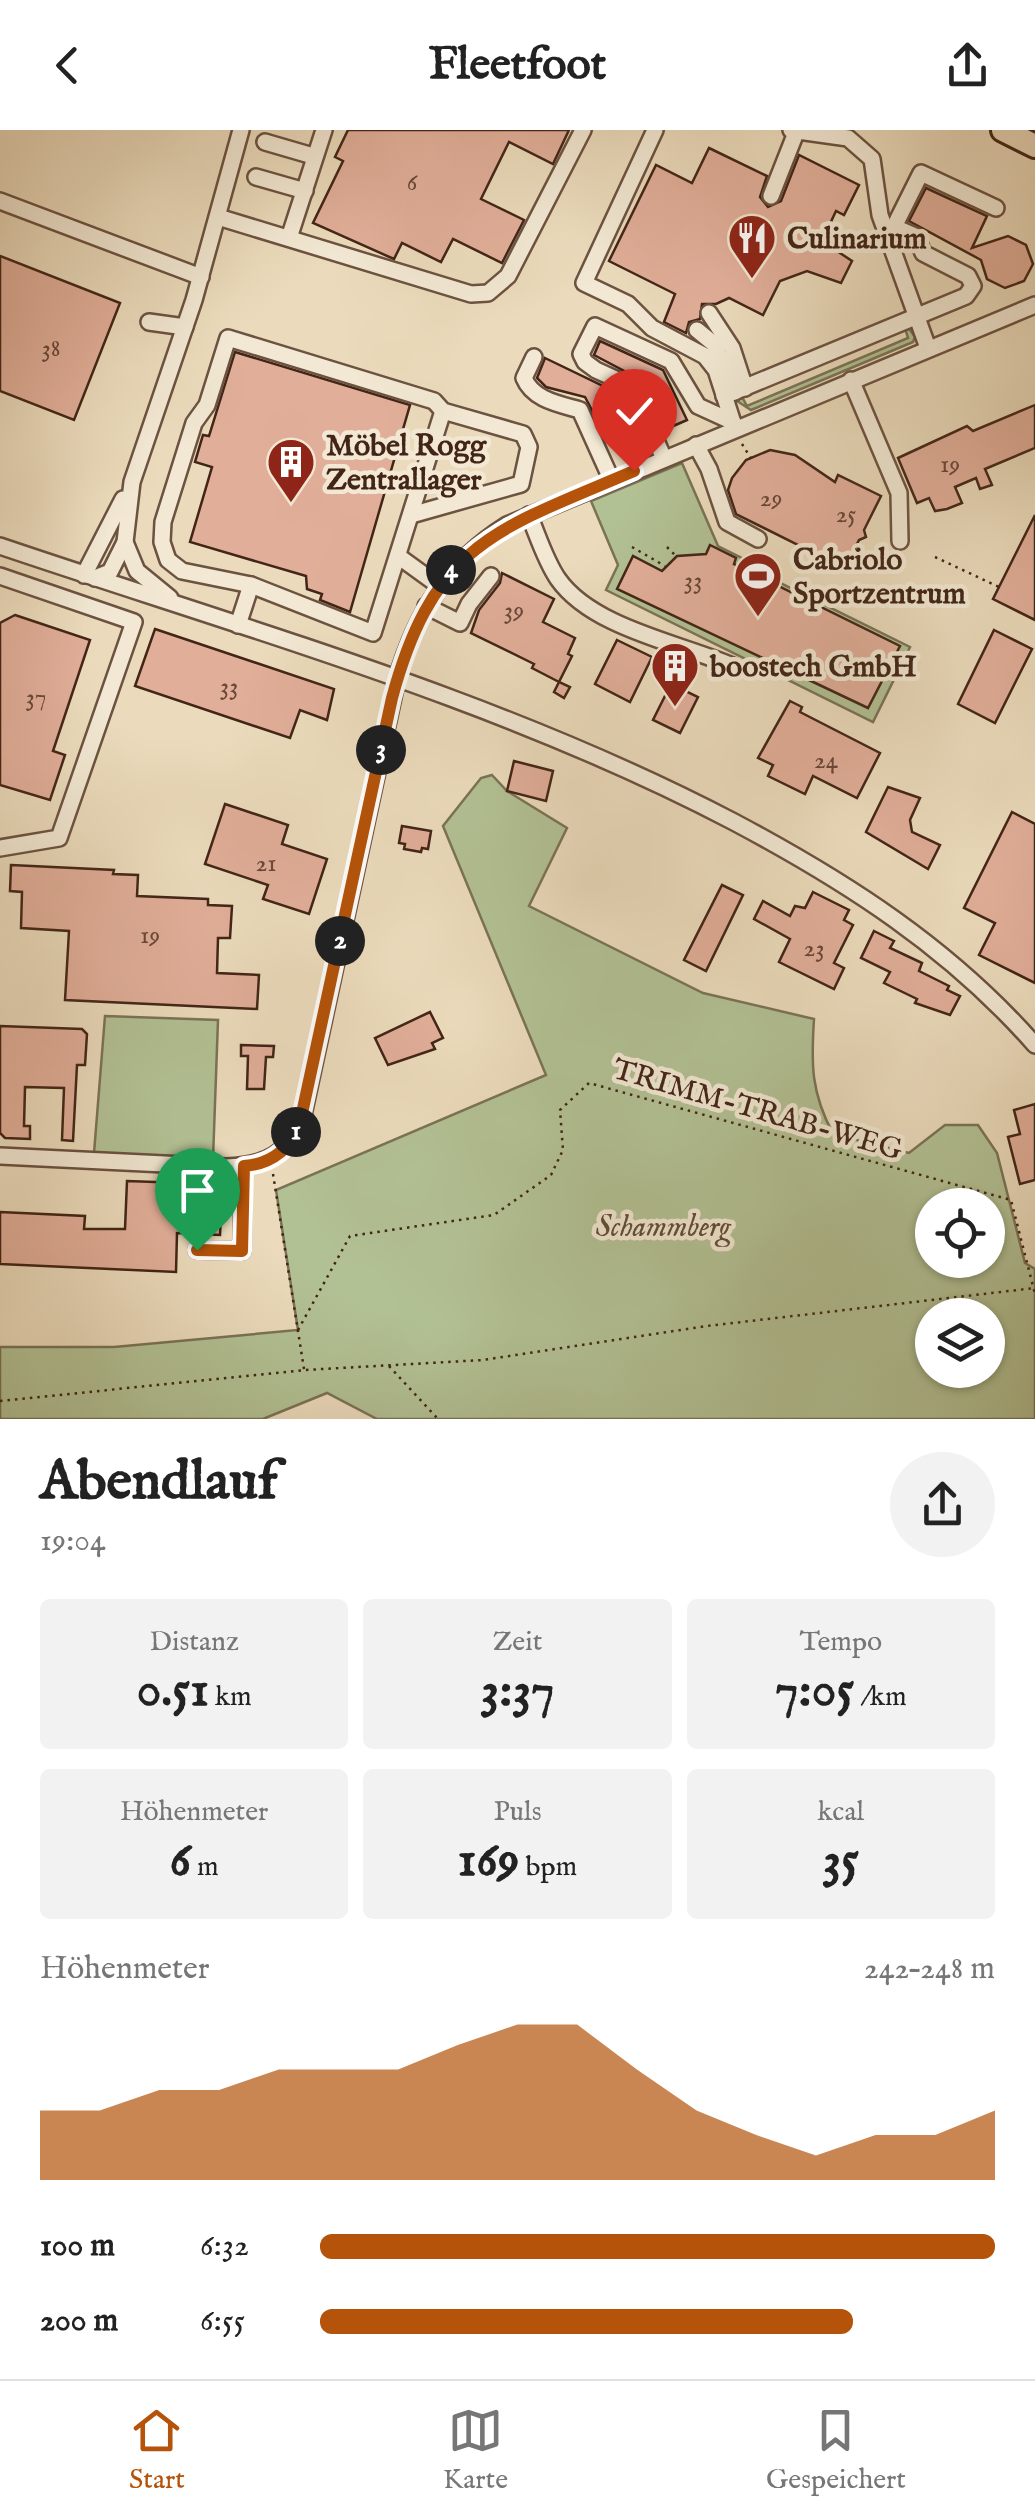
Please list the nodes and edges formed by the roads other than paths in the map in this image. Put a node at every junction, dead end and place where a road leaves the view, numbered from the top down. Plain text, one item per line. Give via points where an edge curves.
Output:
1 (241, 130) edge
2 (324, 130) edge
3 (583, 130) edge
4 (655, 130) edge
5 (794, 130) edge
6 (1002, 130) edge
7 (266, 142) dead end
8 (1035, 146) edge
9 (314, 156) junction
10 (256, 176) dead end
11 (305, 191) junction
12 (771, 196) dead end
13 (0, 202) edge
14 (996, 208) dead end
15 (218, 218) junction
16 (890, 228) junction
17 (289, 238) junction
18 (201, 276) junction
19 (1035, 305) edge
20 (916, 317) junction
21 (149, 322) dead end
22 (185, 327) junction
23 (928, 348) junction
24 (534, 356) dead end
25 (851, 380) junction
26 (735, 392) junction
27 (443, 411) junction
28 (736, 431) junction
29 (696, 445) junction
30 (664, 459) junction
31 (612, 481) junction
32 (132, 482) junction
33 (411, 515) junction
34 (529, 515) junction
35 (758, 539) dead end
36 (900, 541) dead end
37 (124, 542) junction
38 (0, 546) edge
39 (398, 556) junction
40 (0, 576) edge
41 (90, 576) junction
42 (491, 576) dead end
43 (438, 585) junction
44 (251, 586) junction
45 (176, 605) junction
46 (426, 606) junction
47 (238, 625) junction
48 (736, 668) dead end
49 (397, 679) junction
50 (0, 848) edge
51 (1035, 1045) edge
52 (0, 1156) edge
53 (244, 1166) junction
54 (197, 1250) dead end

1 - 15 street
2 - 9 street
3 - 17 street via 508,276 488,293 427,282
4 - 26 street via 584,283 705,356
5 - 12 street
5 - 16 street via 836,134 864,148
6 - 8 highway
7 - 9 street
9 - 11 street
10 - 11 street
11 - 17 street
13 - 18 street
14 - 16 street via 921,172
15 - 17 street
15 - 18 street
16 - 20 street
16 - 20 street via 917,237 923,253 968,276 973,286 966,296
18 - 22 street
19 - 23 street
20 - 23 street
20 - 26 street
21 - 22 street
22 - 32 street
23 - 25 street
24 - 31 street via 524,378 528,388 580,410
25 - 28 street
25 - 36 street via 899,493
26 - 26 street via 724,338 703,322 714,344
26 - 28 street
27 - 33 street
27 - 33 street via 522,434 529,447 521,484
27 - 44 street via 434,401 228,338 207,405 194,423 162,542 168,560 182,570
28 - 29 street
28 - 30 street via 698,406 671,361 595,326 580,354 584,362 633,387
29 - 30 street
29 - 35 street via 727,522
30 - 31 street
31 - 34 street
32 - 37 street
32 - 41 street
33 - 39 street
34 - 43 street via 473,548
34 - 48 street via 556,576 577,599 648,636
37 - 41 street via 106,575
37 - 45 street via 138,571
38 - 41 street
39 - 43 street
39 - 44 street via 373,633
40 - 50 street via 134,622 59,838
41 - 45 street
42 - 46 street via 460,623
43 - 46 street
44 - 47 street
45 - 47 street
46 - 49 street
47 - 49 street
49 - 51 street via 600,757 810,864 942,953
49 - 53 street via 302,1114 294,1136 271,1160
52 - 53 street
53 - 54 street via 242,1251

